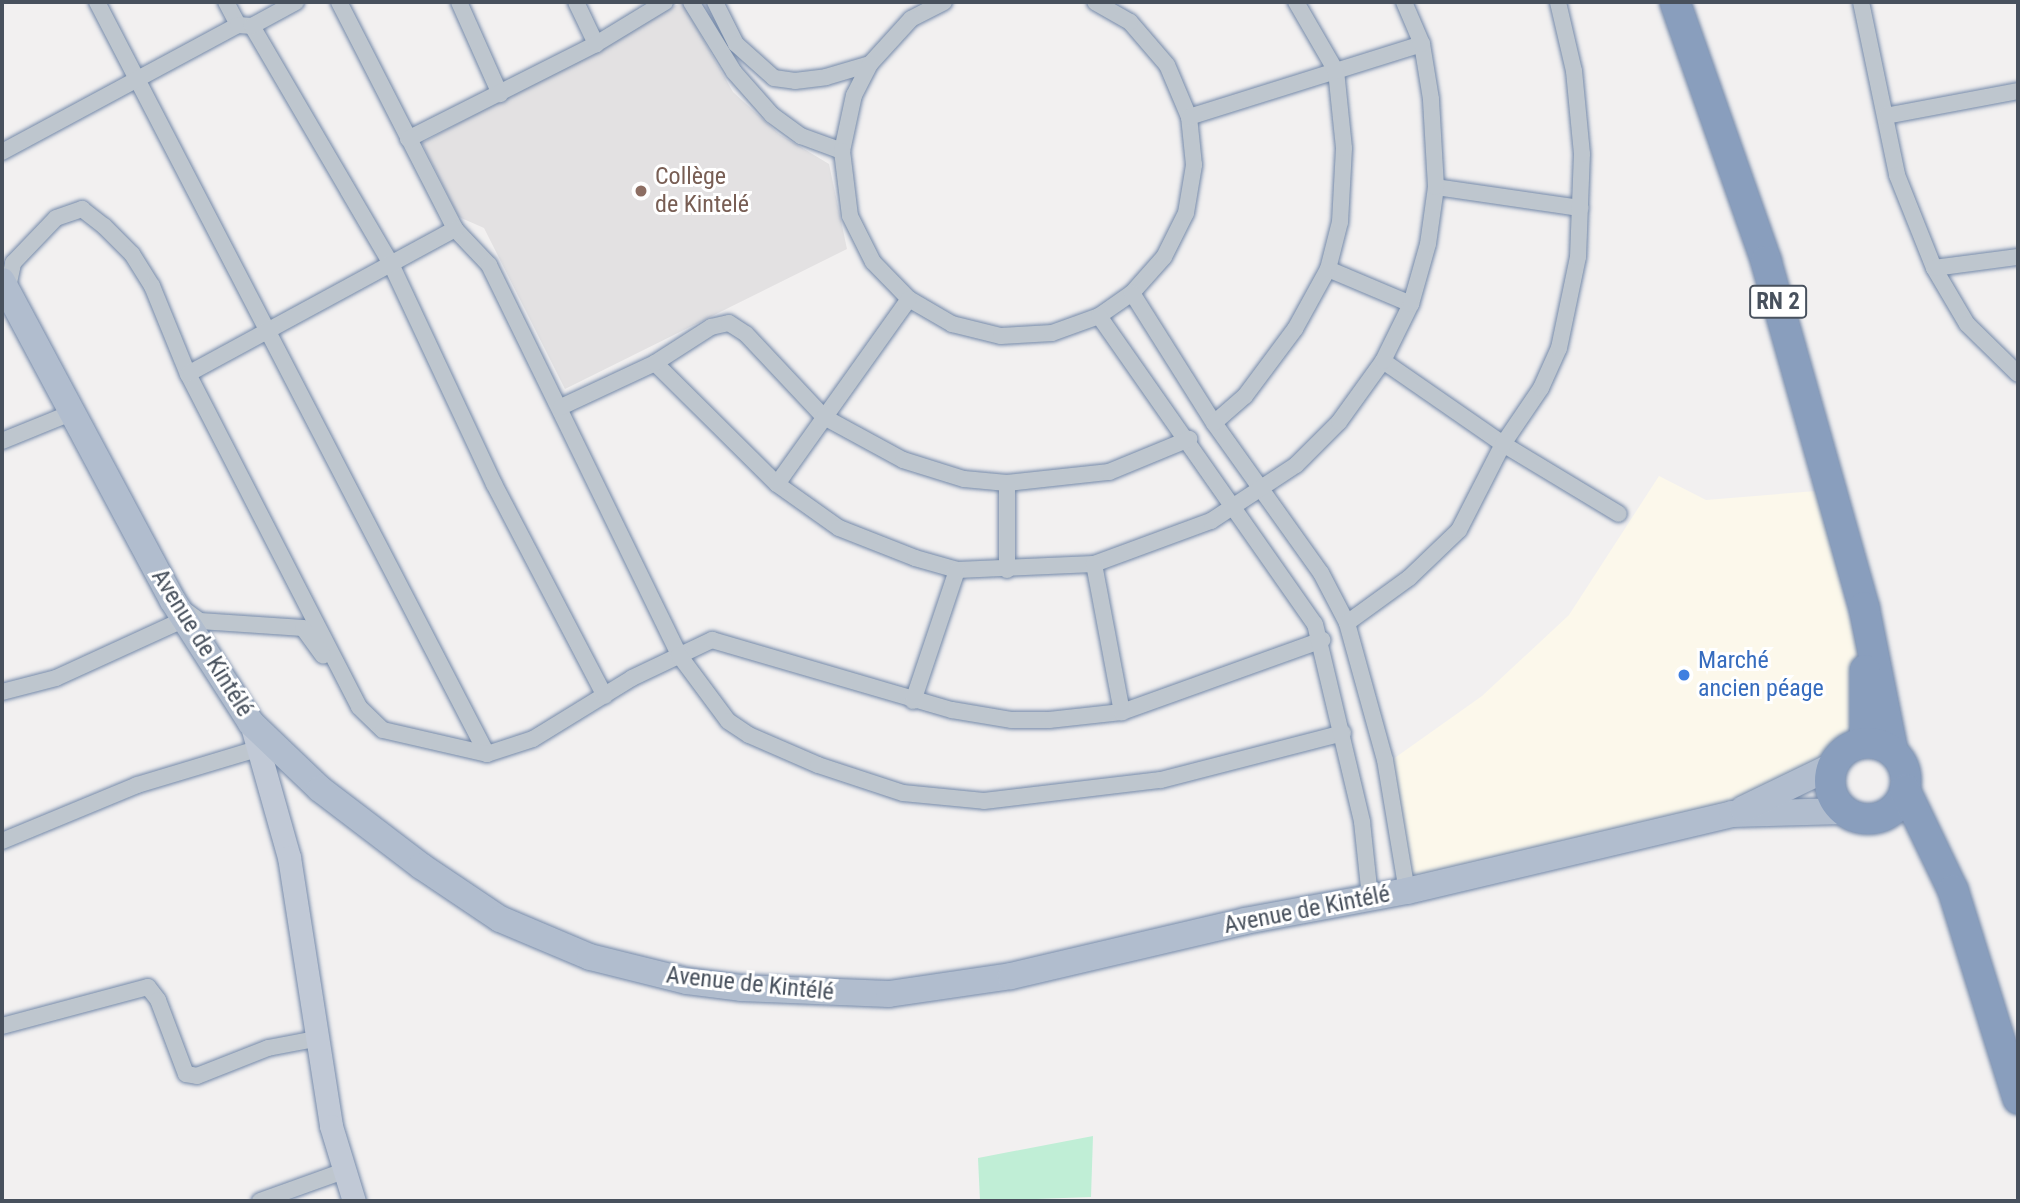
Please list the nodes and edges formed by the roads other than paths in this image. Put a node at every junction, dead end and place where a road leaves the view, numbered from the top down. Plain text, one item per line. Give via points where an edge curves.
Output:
1 (97, 2) edge
2 (226, 2) edge
3 (296, 2) edge
4 (339, 2) edge
5 (459, 2) edge
6 (576, 2) edge
7 (665, 2) edge
8 (691, 2) edge
9 (715, 2) edge
10 (944, 2) edge
11 (1095, 2) edge
12 (1296, 2) edge
13 (1404, 2) edge
14 (1558, 2) edge
15 (1675, 2) edge
16 (1861, 2) edge
17 (245, 26) junction
18 (596, 44) junction
19 (1422, 44) junction
20 (870, 64) junction
21 (1336, 71) junction
22 (138, 80) junction
23 (2018, 91) edge
24 (500, 94) junction
25 (1886, 116) junction
26 (1189, 117) junction
27 (408, 139) junction
28 (842, 151) junction
29 (2, 152) edge
30 (1436, 187) junction
31 (1580, 208) junction
32 (455, 229) junction
33 (2018, 257) edge
34 (391, 264) junction
35 (1934, 268) junction
36 (1328, 269) junction
37 (4, 289) edge
38 (1132, 293) junction
39 (909, 299) junction
40 (1411, 304) junction
41 (1099, 316) junction
42 (270, 331) junction
43 (1383, 361) junction
44 (655, 363) junction
45 (188, 374) junction
46 (2018, 374) edge
47 (561, 407) junction
48 (71, 413) junction
49 (824, 417) junction
50 (1214, 423) junction
51 (1189, 439) junction
52 (2, 441) edge
53 (1503, 444) junction
54 (1007, 483) junction
55 (777, 484) junction
56 (1263, 490) junction
57 (1236, 507) junction
58 (1619, 514) dead end
59 (1094, 564) junction
60 (957, 570) junction
61 (1007, 570) junction
62 (179, 610) junction
63 (1347, 623) junction
64 (1322, 640) junction
65 (679, 655) junction
66 (2, 692) edge
67 (605, 696) junction
68 (913, 701) junction
69 (359, 707) junction
70 (1122, 712) junction
71 (1343, 733) junction
72 (254, 736) junction
73 (1879, 748) junction
74 (487, 754) junction
75 (1833, 765) junction
76 (1905, 790) junction
77 (1844, 811) junction
78 (1732, 814) junction
79 (1885, 814) junction
80 (2, 841) edge
81 (1945, 874) junction
82 (1407, 891) junction
83 (1370, 897) junction
84 (2, 1026) edge
85 (315, 1039) junction
86 (2018, 1099) edge
87 (344, 1171) junction
88 (260, 1201) edge
89 (354, 1201) edge

1 - 22 street
2 - 17 street
3 - 17 street
4 - 27 street
5 - 24 street
6 - 18 street
7 - 18 street
8 - 28 street via 734,72 772,115 801,136
9 - 20 street via 736,44 774,78 795,82
10 - 20 street via 911,19
11 - 26 street via 1130,22 1167,65
12 - 21 street
13 - 19 street
14 - 31 street via 1580,116
15 - 73 highway, RN 2 via 1766,261 1864,607
16 - 25 street
17 - 22 street
17 - 34 street
18 - 24 street
19 - 21 street
19 - 30 street via 1431,99
20 - 28 street via 853,95
21 - 26 street
21 - 36 street via 1344,148 1340,222
22 - 29 street
22 - 42 street
23 - 25 street
24 - 27 street
25 - 35 street via 1897,175
26 - 38 street via 1194,165 1186,213 1164,257
27 - 32 street
28 - 39 street via 850,216 873,262
30 - 31 street
30 - 40 street via 1428,244
31 - 53 street via 1578,257 1559,348 1541,388
32 - 34 street
32 - 47 street via 489,265
33 - 35 street
34 - 42 street
34 - 67 street via 494,484
35 - 46 street via 1967,324
36 - 40 street
36 - 50 street via 1295,329 1245,396
37 - 45 street via 13,263 36,236 56,218 82,209 132,254 152,286
37 - 48 main road, Avenue de Kintélé
38 - 41 street
38 - 50 street
39 - 41 street via 952,324 1001,336 1052,333
39 - 49 street
40 - 43 street
41 - 51 street
42 - 45 street
42 - 74 street
43 - 53 street
43 - 56 street via 1339,422
44 - 47 street
44 - 49 street via 711,327 736,324
44 - 55 street
45 - 69 street
47 - 65 street
48 - 52 street
48 - 62 main road, Avenue de Kintélé
49 - 54 street via 903,460 964,479
49 - 55 street
50 - 56 street
51 - 54 street via 1109,472
51 - 57 street
53 - 58 street
53 - 63 street via 1459,530 1409,578
54 - 61 street
55 - 60 street via 839,528
56 - 57 street
56 - 63 street via 1321,573
57 - 59 street via 1168,539
57 - 64 street
59 - 61 street
59 - 70 street
60 - 61 street
60 - 68 street
62 - 66 street via 56,678
62 - 69 street via 200,621 303,628
62 - 72 main road, Avenue de Kintélé
63 - 82 street via 1385,760
64 - 70 street
64 - 71 street
65 - 67 street
65 - 68 street via 712,640 727,642
65 - 71 street via 728,721 749,736 903,793 984,801 1090,791 1161,780
67 - 74 street via 533,739
68 - 70 street via 1012,720
69 - 74 street via 383,730
71 - 83 street via 1362,822
72 - 80 street
72 - 83 main road, Avenue de Kintélé via 500,919 590,957 687,981 889,994 1011,976
72 - 85 street via 289,857
73 - 75 highway via 1846,750
73 - 76 highway, RN 2 via 1904,769
75 - 77 highway via 1830,785
75 - 78 main road, Avenue de Kintélé
76 - 79 highway
76 - 81 highway, RN 2
77 - 78 main road, Avenue de Kintélé
77 - 79 highway via 1864,818
78 - 82 main road, Avenue de Kintélé
79 - 81 highway, RN 2
81 - 86 highway, RN 2
82 - 83 main road, Avenue de Kintélé
84 - 85 street via 148,987 158,1000 186,1074 197,1076 268,1048
85 - 87 street
87 - 88 street
87 - 89 street

